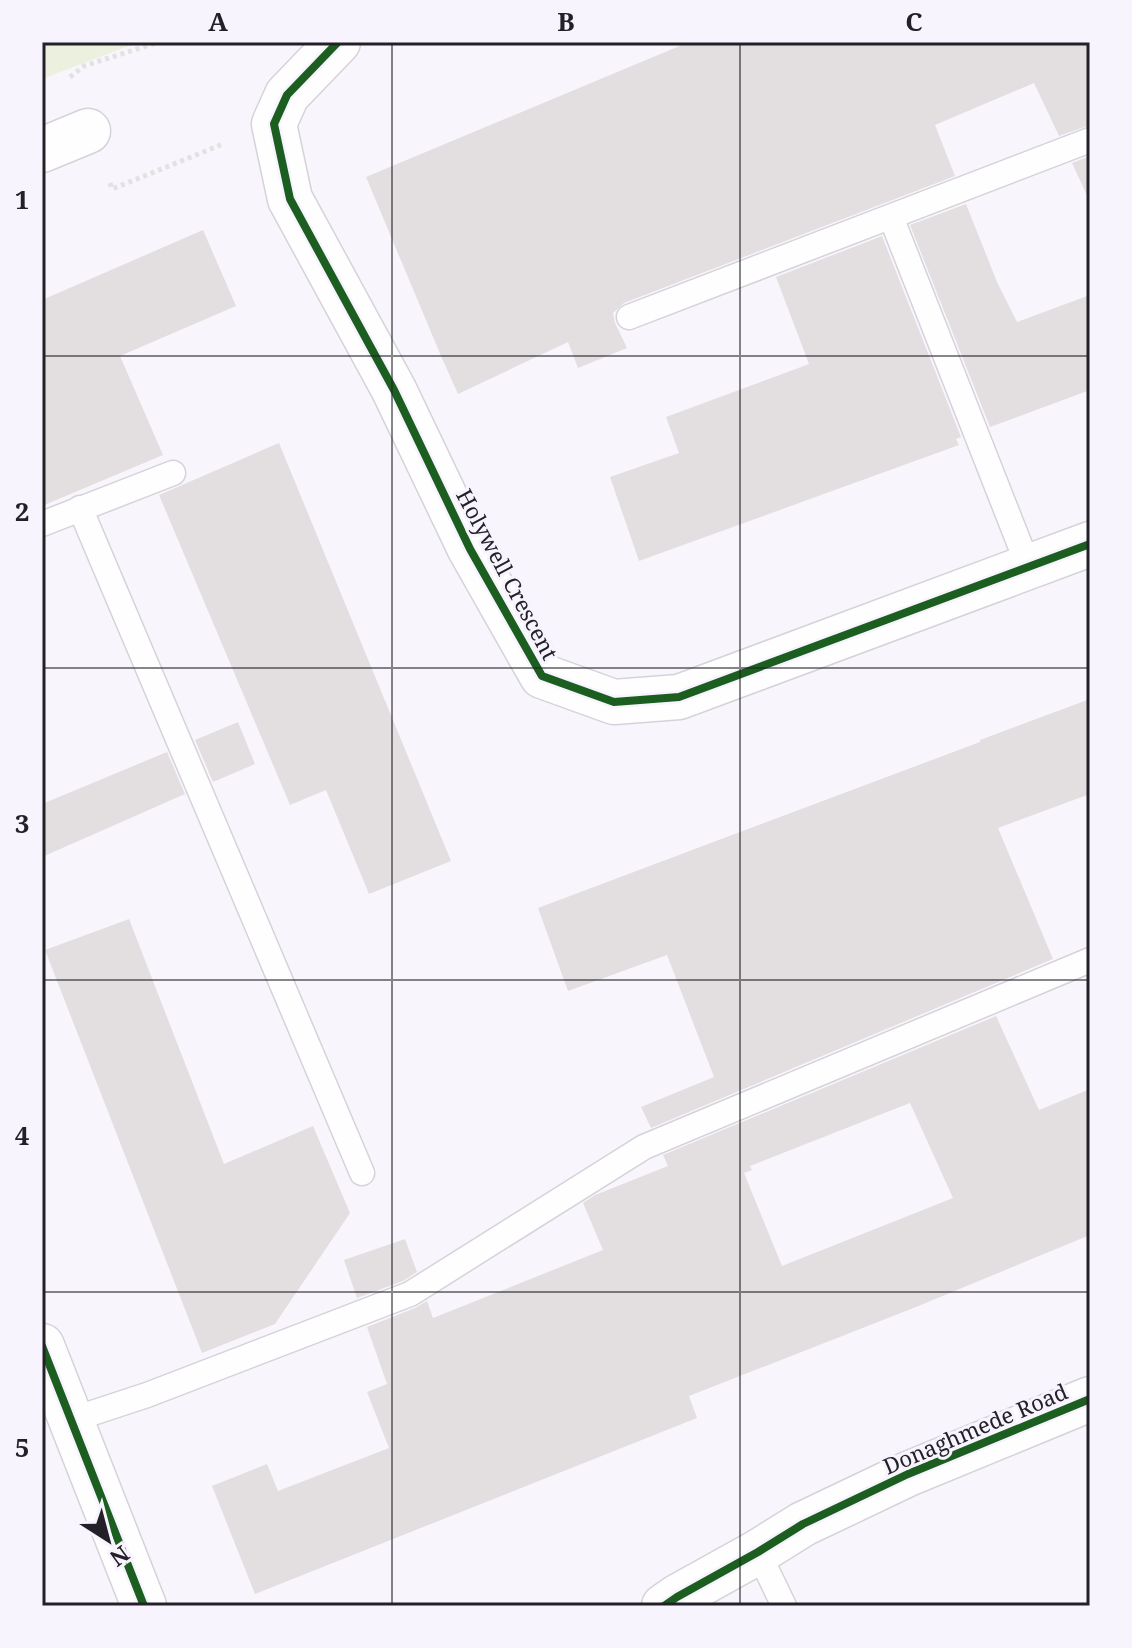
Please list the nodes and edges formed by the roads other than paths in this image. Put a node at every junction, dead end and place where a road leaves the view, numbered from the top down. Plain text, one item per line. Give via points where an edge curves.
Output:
1 (338, 42) edge
2 (88, 131) road end
3 (1090, 140) edge
4 (42, 150) edge
5 (891, 217) junction
6 (629, 317) dead end
7 (173, 473) dead end
8 (80, 508) junction
9 (42, 524) edge
10 (1090, 544) edge
11 (1029, 568) junction
12 (1090, 960) edge
13 (362, 1173) dead end
14 (42, 1346) edge
15 (1090, 1399) edge
16 (71, 1420) junction
17 (758, 1552) junction
18 (144, 1606) edge
19 (664, 1606) edge
20 (784, 1606) edge

1 - 11 street, Holywell Crescent via 280,110 290,199 394,390 470,549 542,676 614,702 679,697
2 - 4 street
3 - 5 lane
5 - 6 lane
5 - 11 lane
7 - 8 lane
8 - 9 lane
8 - 13 lane
10 - 11 street, Holywell Crescent
12 - 16 lane via 644,1147 410,1294
14 - 16 street
15 - 17 street, Donaghmede Road via 908,1474 803,1524
16 - 18 street
17 - 19 street, Donaghmede Road
17 - 20 lane

